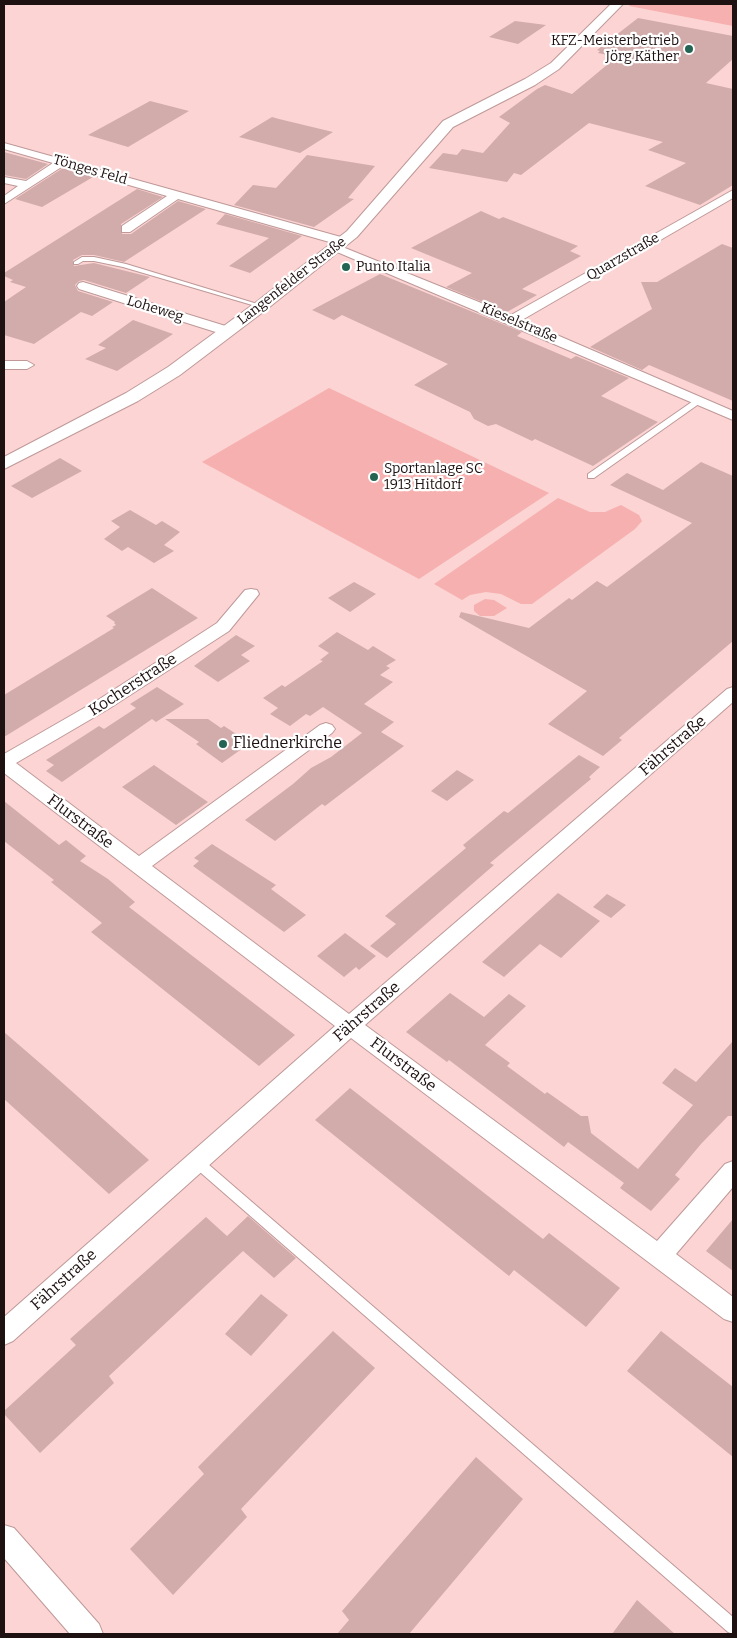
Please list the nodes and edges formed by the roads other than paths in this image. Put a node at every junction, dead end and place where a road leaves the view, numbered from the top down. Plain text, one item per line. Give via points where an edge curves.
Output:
1 (617, 4) edge
2 (4, 146) edge
3 (62, 162) junction
4 (4, 180) edge
5 (29, 185) junction
6 (733, 193) edge
7 (176, 195) junction
8 (4, 201) edge
9 (126, 229) dead end
10 (340, 246) junction
11 (76, 264) dead end
12 (83, 286) dead end
13 (261, 306) junction
14 (512, 320) junction
15 (227, 331) junction
16 (4, 365) edge
17 (27, 365) dead end
18 (699, 401) junction
19 (733, 416) edge
20 (4, 464) edge
21 (591, 476) dead end
22 (251, 594) dead end
23 (733, 693) edge
24 (326, 729) dead end
25 (4, 763) edge
26 (138, 866) junction
27 (350, 1026) junction
28 (197, 1162) junction
29 (733, 1171) edge
30 (660, 1255) junction
31 (733, 1310) edge
32 (4, 1333) edge
33 (4, 1538) edge
34 (733, 1627) edge
35 (89, 1634) edge

1 - 10 street, Langenfelder Straße via 555,66 448,124
2 - 3 street, Tönges Feld
3 - 5 street
3 - 7 street, Tönges Feld
4 - 5 street
5 - 8 street
6 - 14 street, Quarzstraße
7 - 9 street
7 - 10 street, Tönges Feld
10 - 13 street, Langenfelder Straße
10 - 14 street, Kieselstraße
11 - 13 lane via 82,259 94,259 124,265
12 - 15 street, Loheweg
13 - 15 street, Langenfelder Straße
14 - 18 street, Kieselstraße
15 - 20 street, Langenfelder Straße via 132,397
16 - 17 street
18 - 19 street, Kieselstraße
18 - 21 lane
22 - 25 street, Kocherstraße via 222,627 104,704
23 - 27 street, Fährstraße
24 - 26 street
25 - 26 street, Flurstraße
26 - 27 street, Flurstraße
27 - 28 street, Fährstraße
27 - 30 street, Flurstraße
28 - 32 street, Fährstraße
28 - 34 lane
29 - 30 street
30 - 31 street, Flurstraße
33 - 35 street

